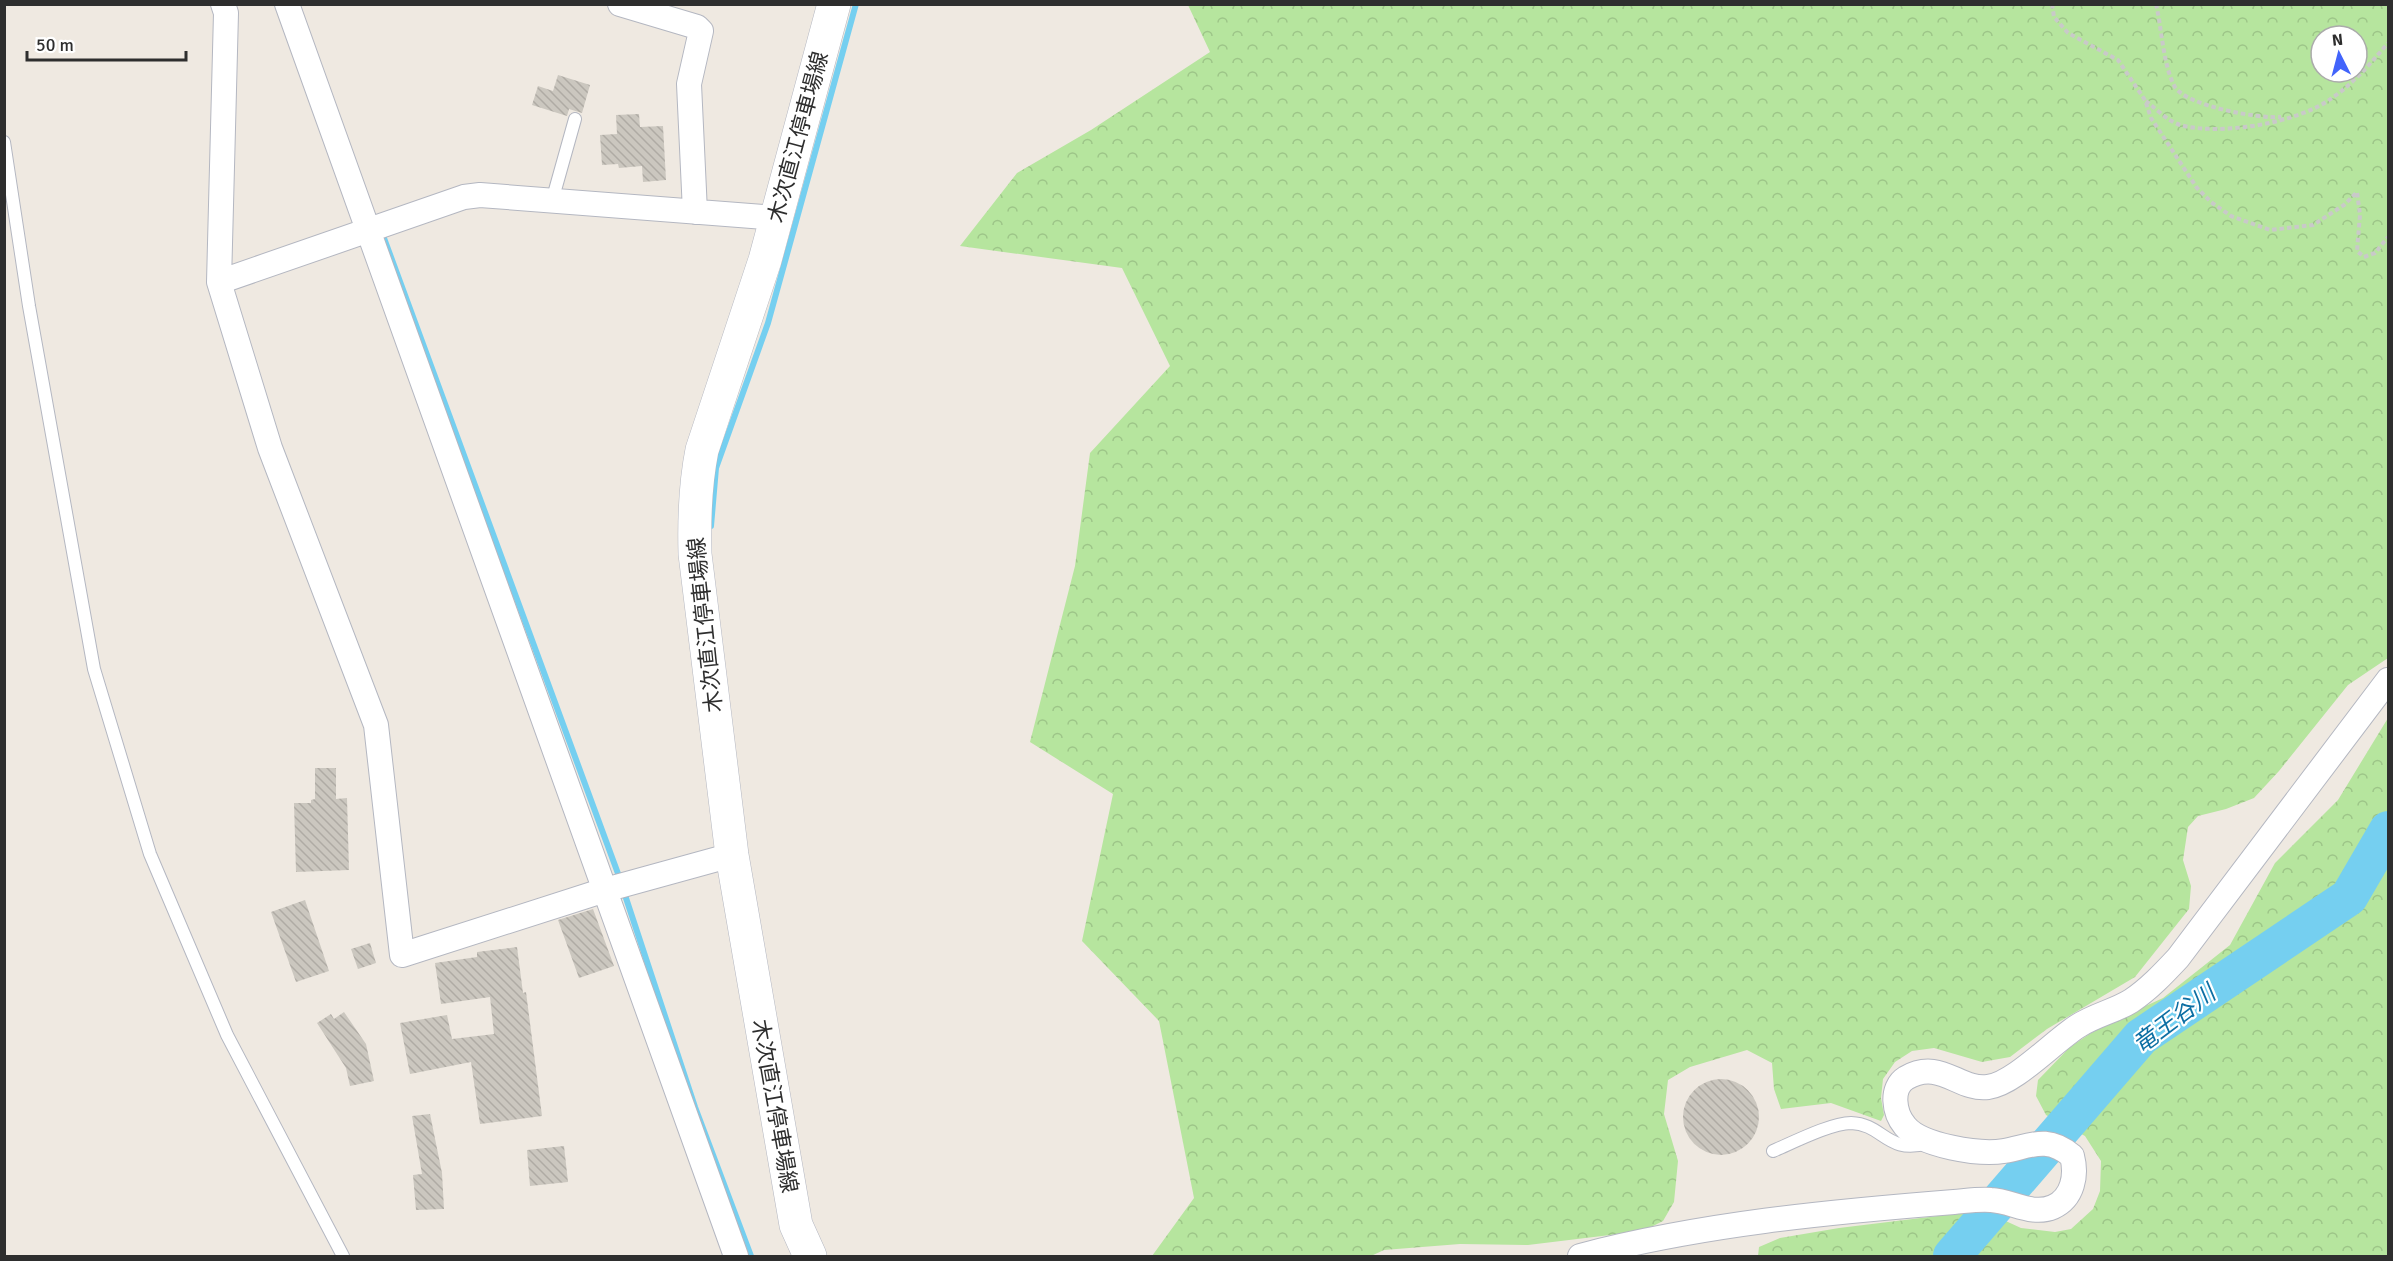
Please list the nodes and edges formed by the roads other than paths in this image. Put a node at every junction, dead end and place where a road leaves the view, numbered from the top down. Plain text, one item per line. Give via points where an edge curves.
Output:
1 (223, 4) edge
2 (287, 4) edge
3 (620, 4) edge
4 (834, 4) edge
5 (575, 119) dead end
6 (4, 142) edge
7 (552, 201) junction
8 (695, 212) junction
9 (776, 218) junction
10 (367, 229) junction
11 (219, 282) junction
12 (2388, 680) edge
13 (732, 855) junction
14 (605, 890) junction
15 (1932, 1142) junction
16 (1773, 1151) dead end
17 (343, 1257) edge
18 (736, 1257) edge
19 (810, 1257) edge
20 (1580, 1257) edge

1 - 11 street via 226,13
2 - 10 street
3 - 8 street via 701,31 689,84
4 - 9 main road, 木次直江停車場線
5 - 7 lane
6 - 17 lane via 94,669 150,854 227,1035
7 - 8 street
7 - 10 street via 464,197
8 - 9 street
9 - 13 main road, 木次直江停車場線 via 702,450 696,482 695,554
10 - 11 street
10 - 14 street
11 - 14 street via 270,448 376,725 402,955
12 - 15 street via 2192,939 2160,977 2130,1002 2079,1025 2001,1083 1988,1087 1925,1071 1903,1079 1896,1088 1898,1114 1917,1136
13 - 14 street
13 - 19 main road, 木次直江停車場線 via 796,1225
14 - 18 street
15 - 16 lane via 1905,1146 1852,1123
15 - 20 street via 1986,1152 2031,1143 2055,1144 2072,1156 2075,1178 2066,1198 2047,1209 1992,1200 1806,1216 1637,1241

